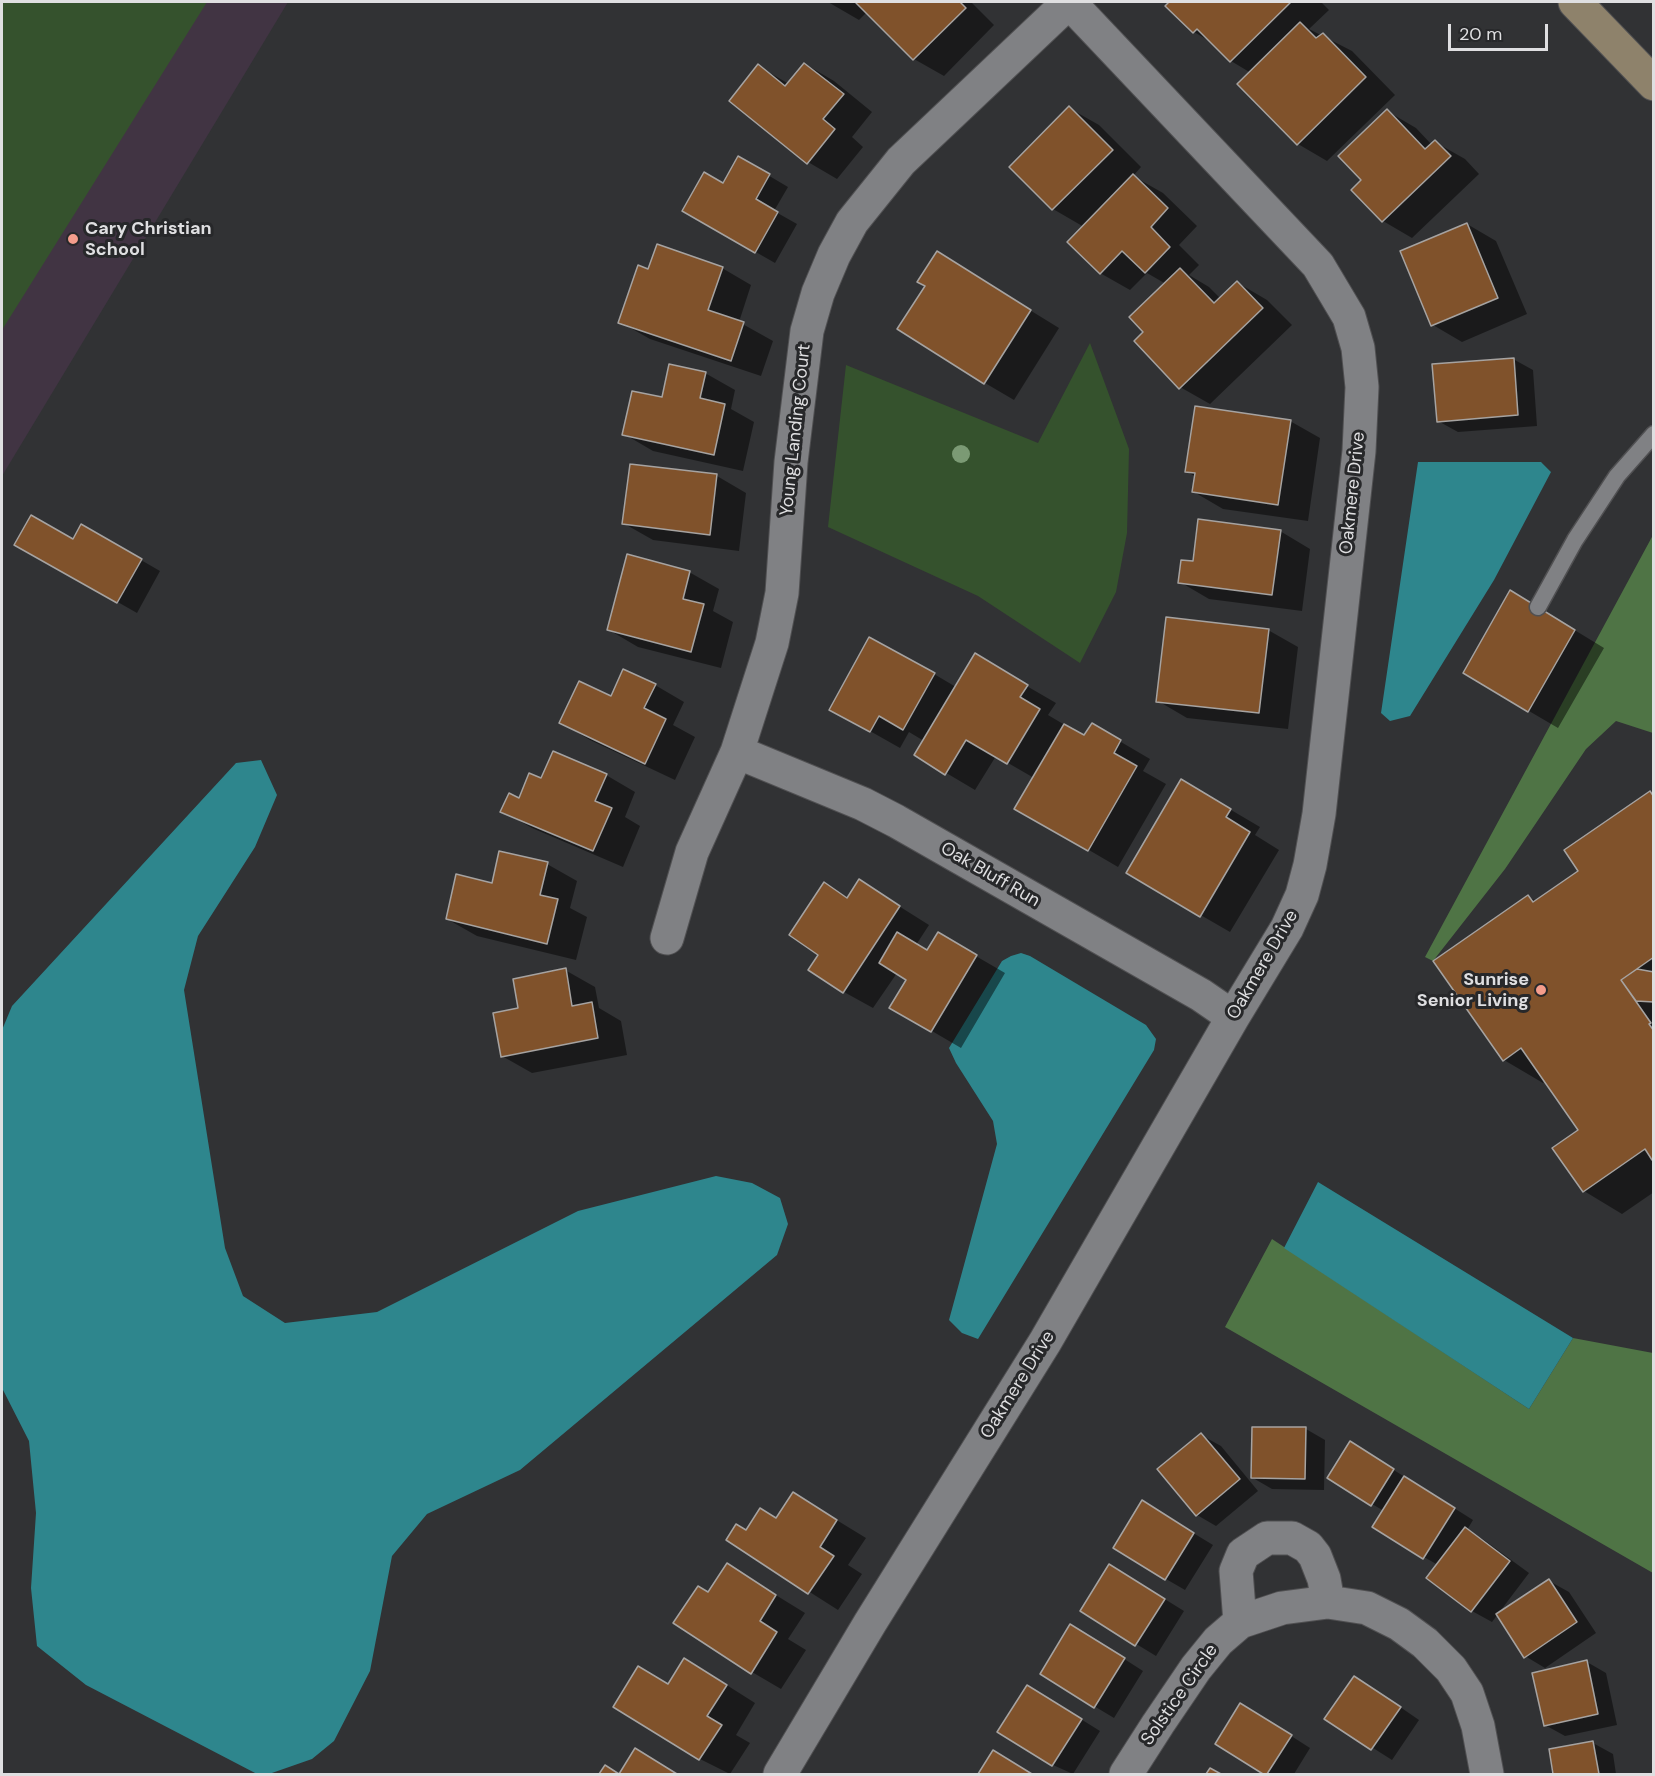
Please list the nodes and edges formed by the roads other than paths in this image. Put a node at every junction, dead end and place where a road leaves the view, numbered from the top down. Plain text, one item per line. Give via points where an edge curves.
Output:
1 (1069, 2) edge
2 (1575, 2) edge
3 (1653, 84) edge
4 (1653, 434) edge
5 (1538, 607) dead end
6 (737, 752) junction
7 (667, 938) dead end
8 (1233, 1017) junction
9 (1328, 1602) junction
10 (1240, 1622) junction
11 (780, 1774) edge
12 (1126, 1774) edge
13 (1487, 1774) edge

1 - 6 street, Young Landing Court via 901,161 852,222 830,265 807,331 791,462 782,593 772,643
1 - 8 street, Oakmere Drive via 1318,265 1349,317 1358,348 1362,387 1359,451 1310,865 1287,928
2 - 3 main road
4 - 5 lane via 1617,476
6 - 7 street, Young Landing Court via 692,852
6 - 8 street, Oak Bluff Run via 896,821
8 - 11 street, Oakmere Drive via 1045,1342
9 - 10 street, Solstice Circle via 1282,1608
9 - 10 street via 1324,1579 1308,1547 1292,1538 1267,1538 1243,1554 1236,1571
9 - 13 street, Solstice Circle via 1367,1608 1400,1624 1451,1669 1467,1693
10 - 12 street, Solstice Circle via 1218,1641 1197,1668

